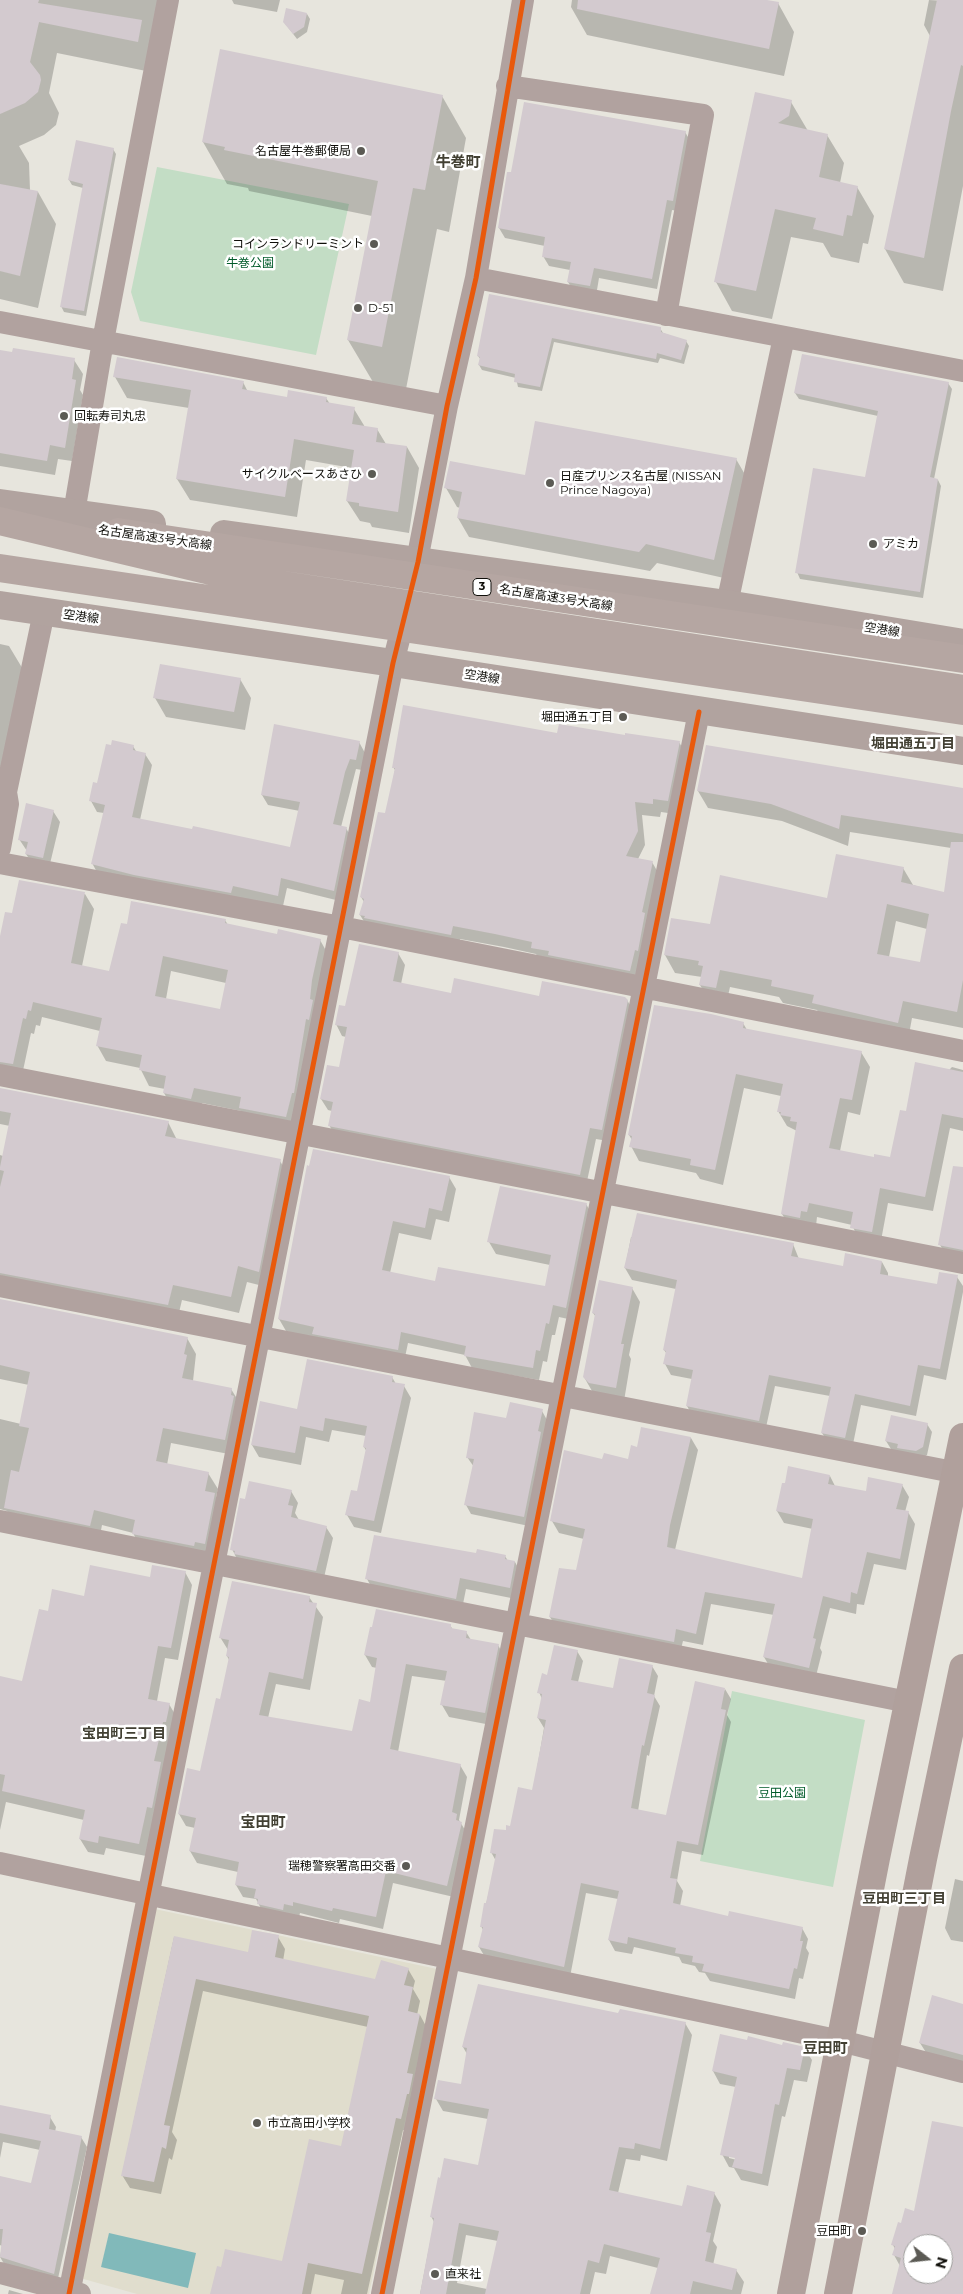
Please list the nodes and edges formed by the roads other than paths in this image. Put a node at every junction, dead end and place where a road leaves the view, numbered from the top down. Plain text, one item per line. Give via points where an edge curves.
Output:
1 (168, 0) edge
2 (522, 0) edge
3 (507, 86) junction
4 (476, 278) junction
5 (666, 314) junction
6 (0, 322) edge
7 (784, 337) junction
8 (103, 341) junction
9 (963, 371) edge
10 (447, 406) junction
11 (0, 503) edge
12 (74, 514) junction
13 (0, 515) edge
14 (0, 521) edge
15 (418, 562) junction
16 (0, 568) edge
17 (727, 604) junction
18 (0, 605) edge
19 (44, 612) junction
20 (963, 643) edge
21 (963, 660) edge
22 (393, 663) junction
23 (963, 689) edge
24 (963, 711) edge
25 (698, 712) junction
26 (963, 751) edge
27 (0, 848) edge
28 (0, 863) edge
29 (341, 927) junction
30 (643, 987) junction
31 (963, 1051) edge
32 (0, 1075) edge
33 (300, 1133) junction
34 (602, 1192) junction
35 (963, 1263) edge
36 (0, 1286) edge
37 (259, 1336) junction
38 (562, 1396) junction
39 (963, 1437) edge
40 (959, 1474) edge
41 (0, 1521) edge
42 (214, 1563) junction
43 (516, 1624) junction
44 (963, 1668) edge
45 (908, 1702) junction
46 (958, 1714) edge
47 (0, 1864) edge
48 (148, 1895) junction
49 (449, 1959) junction
50 (842, 2041) junction
51 (887, 2052) junction
52 (963, 2072) edge
53 (0, 2273) edge
54 (73, 2293) edge
55 (382, 2294) edge
56 (791, 2294) edge
57 (838, 2294) edge

1 - 8 street
2 - 3 street
3 - 4 street
3 - 5 street via 703,115
4 - 5 street
4 - 10 street
5 - 7 street
6 - 8 street
7 - 9 street
7 - 17 street
8 - 10 street
8 - 12 street
10 - 15 street
11 - 12 main road, 空港線
12 - 15 main road, 空港線
13 - 21 highway, 名古屋高速3号大高線 / 3
14 - 23 highway via 244,579
15 - 17 main road, 空港線
15 - 22 street
16 - 24 highway
17 - 20 main road, 空港線
18 - 19 main road, 空港線
19 - 22 main road, 空港線
19 - 27 street via 6,792 8,804
22 - 25 main road, 空港線
22 - 29 street
25 - 26 main road, 空港線
25 - 30 street
28 - 29 street
29 - 30 street
29 - 33 street
30 - 31 street
30 - 34 street
32 - 33 street
33 - 34 street
33 - 37 street
34 - 35 street
34 - 38 street
36 - 37 street
37 - 38 street
37 - 42 street
38 - 40 street
38 - 43 street
39 - 40 street
40 - 45 street
41 - 42 street
42 - 43 street
42 - 48 street
43 - 45 street
43 - 49 street
44 - 46 street
45 - 50 street
46 - 51 street via 923,1859
47 - 48 street
48 - 49 street
48 - 54 street
49 - 50 street
49 - 55 street
50 - 51 street
50 - 56 street
51 - 52 street
51 - 57 street
53 - 54 street

